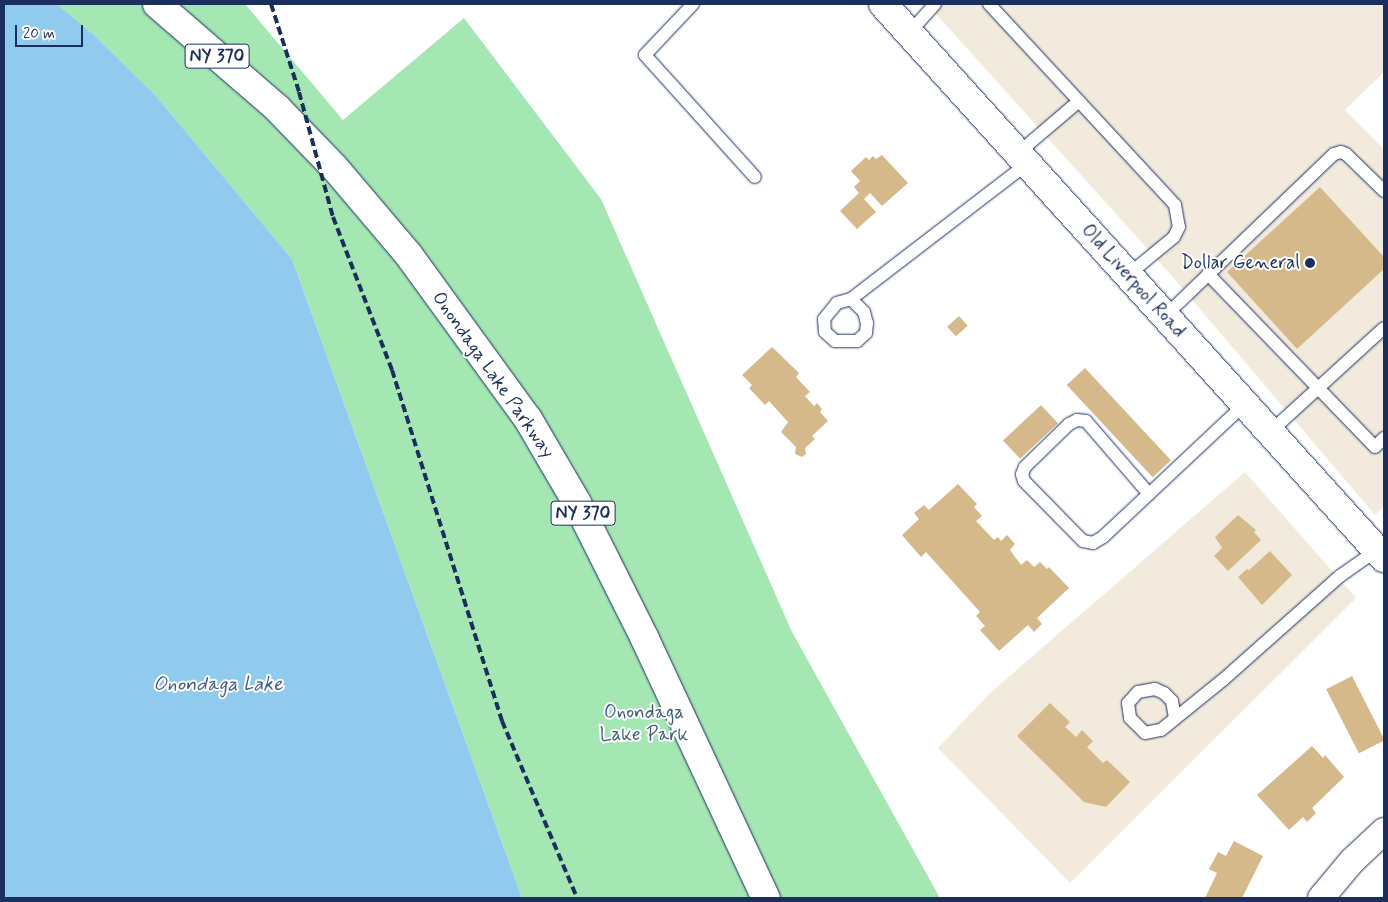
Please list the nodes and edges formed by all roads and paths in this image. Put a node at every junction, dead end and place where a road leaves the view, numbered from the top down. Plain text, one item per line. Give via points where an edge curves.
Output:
1 (158, 4) edge
2 (693, 4) edge
3 (883, 4) edge
4 (936, 4) edge
5 (989, 4) edge
6 (909, 33) junction
7 (1079, 101) junction
8 (1023, 159) junction
9 (755, 177) dead end
10 (1384, 191) edge
11 (1208, 274) junction
12 (1128, 275) junction
13 (851, 300) dead end
14 (1165, 316) junction
15 (1384, 328) edge
16 (1317, 389) junction
17 (1245, 404) junction
18 (1270, 432) junction
19 (1384, 438) edge
20 (1149, 494) junction
21 (1382, 550) edge
22 (1175, 718) dead end
23 (1384, 831) edge
24 (766, 898) edge
25 (1321, 898) edge

1 - 24 main road, Onondaga Lake Parkway / NY 370 via 277,108 335,168 408,254 528,419 582,511
2 - 9 lane via 645,55
3 - 6 main road, Old Liverpool Road
4 - 6 lane
5 - 7 lane
6 - 8 main road, Old Liverpool Road
7 - 8 lane
7 - 12 lane via 1176,205 1179,215 1179,227 1174,237
8 - 12 main road, Old Liverpool Road
8 - 13 lane
10 - 11 lane via 1346,154 1334,154
11 - 14 lane
11 - 16 lane
12 - 14 main road, Old Liverpool Road
14 - 17 main road, Old Liverpool Road
15 - 16 lane
16 - 18 lane
16 - 19 lane via 1375,447
17 - 18 main road, Old Liverpool Road
17 - 20 lane
18 - 21 main road, Old Liverpool Road
20 - 20 lane via 1093,543 1083,541 1024,481 1022,474 1025,467 1077,420 1086,422
21 - 22 lane via 1340,576
23 - 25 street via 1352,861

